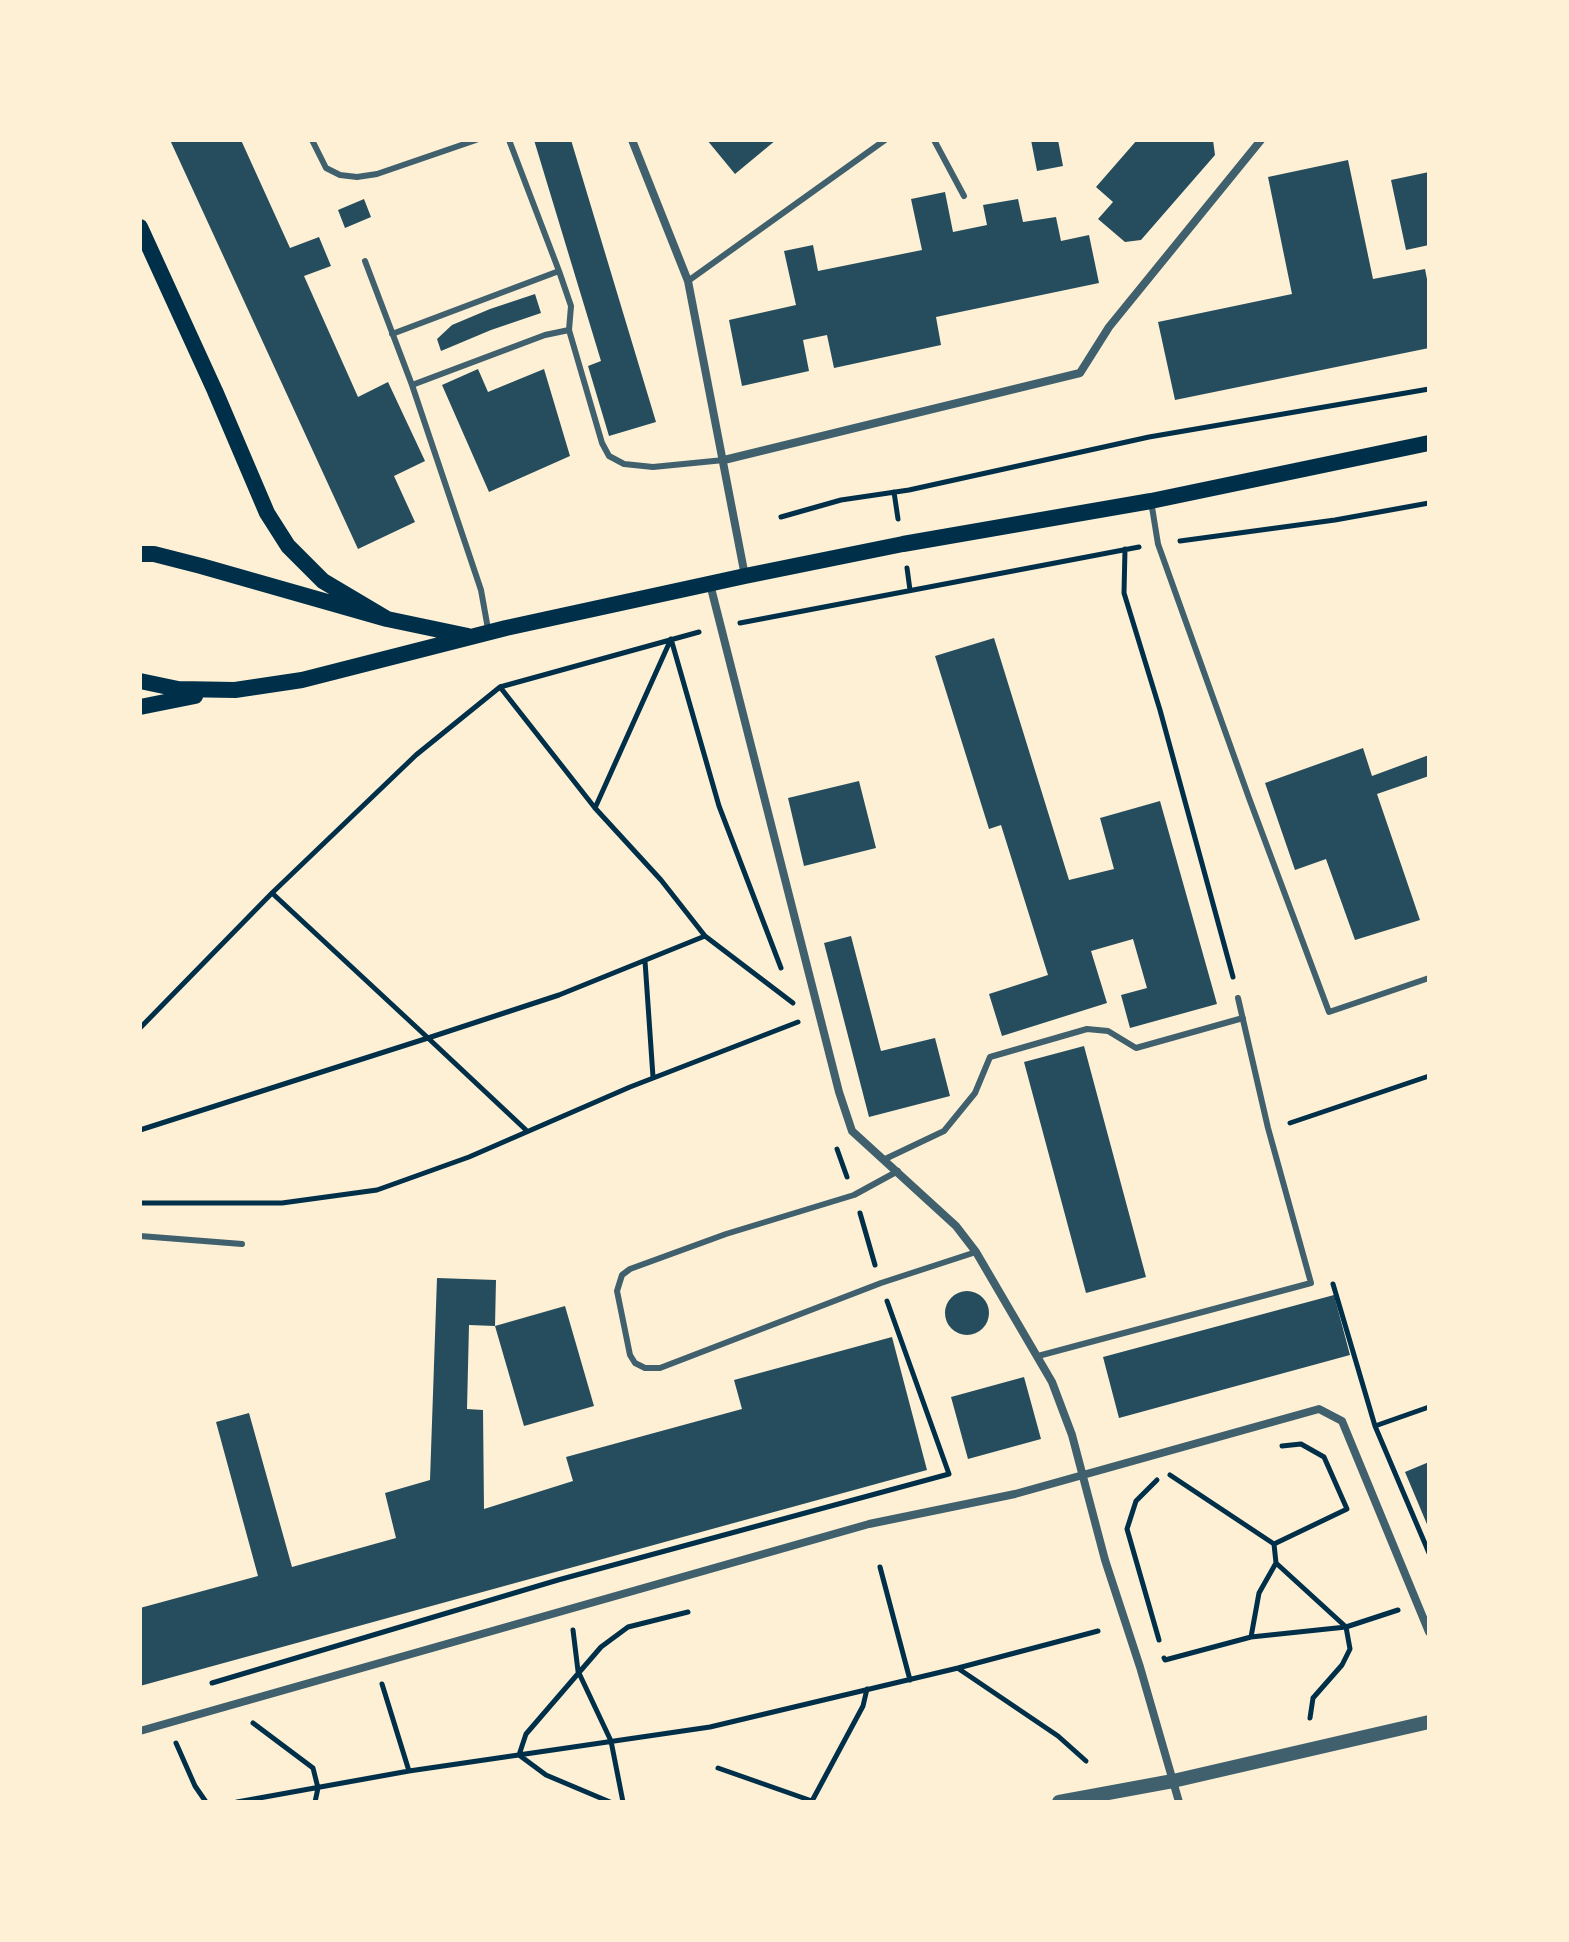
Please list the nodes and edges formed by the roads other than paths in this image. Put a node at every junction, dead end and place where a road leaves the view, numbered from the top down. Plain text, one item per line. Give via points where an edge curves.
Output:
1 (312, 140) edge
2 (476, 140) edge
3 (509, 140) edge
4 (632, 140) edge
5 (885, 140) edge
6 (934, 140) edge
7 (1261, 140) edge
8 (964, 196) dead end
9 (140, 227) edge
10 (365, 261) dead end
11 (559, 271) junction
12 (688, 281) junction
13 (569, 330) junction
14 (392, 334) junction
15 (412, 385) junction
16 (1429, 443) edge
17 (724, 460) junction
18 (1151, 501) junction
19 (140, 554) edge
20 (745, 576) junction
21 (710, 584) junction
22 (387, 619) junction
23 (480, 635) junction
24 (140, 681) edge
25 (228, 690) junction
26 (140, 707) edge
27 (1429, 978) edge
28 (1238, 998) road end
29 (1243, 1018) junction
30 (883, 1160) junction
31 (898, 1171) junction
32 (140, 1236) edge
33 (242, 1244) dead end
34 (976, 1252) junction
35 (1038, 1356) junction
36 (1083, 1476) junction
37 (1429, 1632) edge
38 (1429, 1722) edge
39 (140, 1731) edge
40 (1173, 1781) junction
41 (1059, 1802) edge
42 (1179, 1802) edge

1 - 2 lane via 326,168 357,177
3 - 11 lane
4 - 12 street
5 - 12 lane
6 - 8 lane
7 - 17 street via 1109,327 1080,373
9 - 22 main road via 267,513 288,546 323,581
10 - 14 lane
11 - 13 lane via 571,306
11 - 14 lane
12 - 17 street
13 - 15 lane
13 - 17 lane via 609,456 624,464 653,467
14 - 15 lane
15 - 23 lane via 481,590
16 - 18 main road
17 - 20 street
18 - 20 main road
18 - 27 lane via 1158,544 1329,1012
19 - 22 main road
20 - 21 main road
21 - 23 main road
21 - 30 street via 839,1092 852,1131
22 - 23 main road
23 - 25 main road via 302,680
24 - 25 main road via 178,689
25 - 26 main road
28 - 29 lane
29 - 30 lane via 1136,1048 1108,1031 1087,1029 990,1057 975,1093 944,1131
29 - 35 lane via 1311,1283
30 - 31 street
31 - 34 street
31 - 34 lane via 854,1195 630,1269 617,1291 635,1363 660,1368
32 - 33 lane
34 - 35 street
35 - 36 street via 1072,1435
36 - 37 street via 1319,1409 1342,1421
36 - 39 street via 869,1524
36 - 40 street
38 - 40 street
40 - 41 street
40 - 42 street

